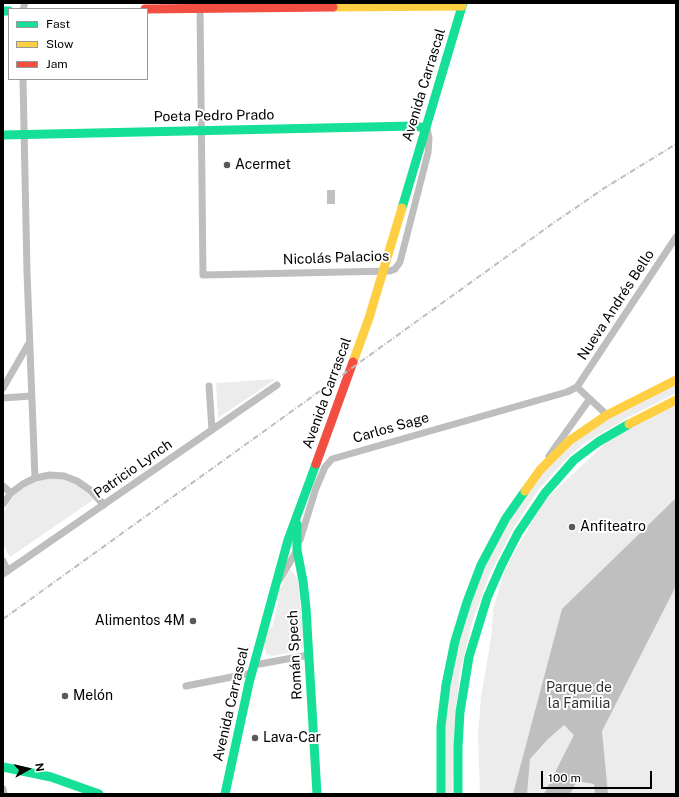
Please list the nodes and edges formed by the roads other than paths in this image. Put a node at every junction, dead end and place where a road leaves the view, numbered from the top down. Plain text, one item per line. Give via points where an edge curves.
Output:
1 (310, 5) edge
2 (463, 5) edge
3 (168, 6) edge
4 (148, 8) edge
5 (200, 8) junction
6 (23, 80) edge
7 (426, 128) junction
8 (203, 131) junction
9 (23, 134) junction
10 (3, 135) edge
11 (676, 237) edge
12 (30, 342) junction
13 (676, 380) edge
14 (277, 385) dead end
15 (209, 386) dead end
16 (577, 387) junction
17 (3, 388) edge
18 (31, 396) junction
19 (3, 398) edge
20 (589, 400) junction
21 (676, 400) edge
22 (607, 415) junction
23 (212, 430) junction
24 (540, 470) junction
25 (36, 478) junction
26 (3, 486) edge
27 (11, 493) junction
28 (3, 504) edge
29 (104, 505) junction
30 (298, 515) junction
31 (297, 550) junction
32 (288, 557) junction
33 (3, 561) edge
34 (302, 571) junction
35 (5, 572) edge
36 (309, 655) junction
37 (253, 669) junction
38 (186, 686) dead end
39 (3, 766) edge
40 (3, 789) edge
41 (4, 794) edge
42 (99, 794) edge
43 (225, 794) edge
44 (317, 794) edge
45 (441, 794) edge
46 (458, 794) edge

1 - 2 main road
1 - 5 main road
2 - 7 main road, Avenida Carrascal
3 - 4 main road
3 - 5 main road
5 - 8 street
6 - 9 street
7 - 8 main road, Poeta Pedro Prado via 414,126
7 - 8 street, Nicolás Palacios via 429,138 428,153 400,262 395,270 204,275
7 - 30 main road, Avenida Carrascal via 371,311
8 - 9 main road, Poeta Pedro Prado
9 - 10 main road, Poeta Pedro Prado
9 - 12 street
11 - 16 street, Nueva Andrés Bello
12 - 17 street
12 - 18 street
13 - 22 main road
14 - 23 street, Patricio Lynch
15 - 23 street
16 - 20 street
16 - 31 street, Carlos Sage via 332,459 325,467 316,488
18 - 19 street
18 - 25 street
20 - 22 street
20 - 24 street
21 - 46 main road via 611,434 574,460 545,493 518,533 487,598 469,656 460,718
22 - 24 main road via 570,441
23 - 29 street, Patricio Lynch
24 - 45 main road via 514,506 489,549 460,624 450,661 441,726
25 - 27 street
25 - 29 street via 50,475 71,478 87,487
26 - 27 street
27 - 28 street
29 - 35 street, Patricio Lynch
30 - 31 main road, Román Spech
30 - 32 main road, Avenida Carrascal
31 - 32 street, Carlos Sage
31 - 34 main road, Román Spech
32 - 34 main road via 296,562
32 - 37 main road, Avenida Carrascal via 274,586
33 - 35 street
34 - 36 main road, Román Spech
36 - 37 street
36 - 44 main road, Román Spech
37 - 38 street
37 - 43 main road, Avenida Carrascal
39 - 42 main road via 51,777
40 - 41 street

